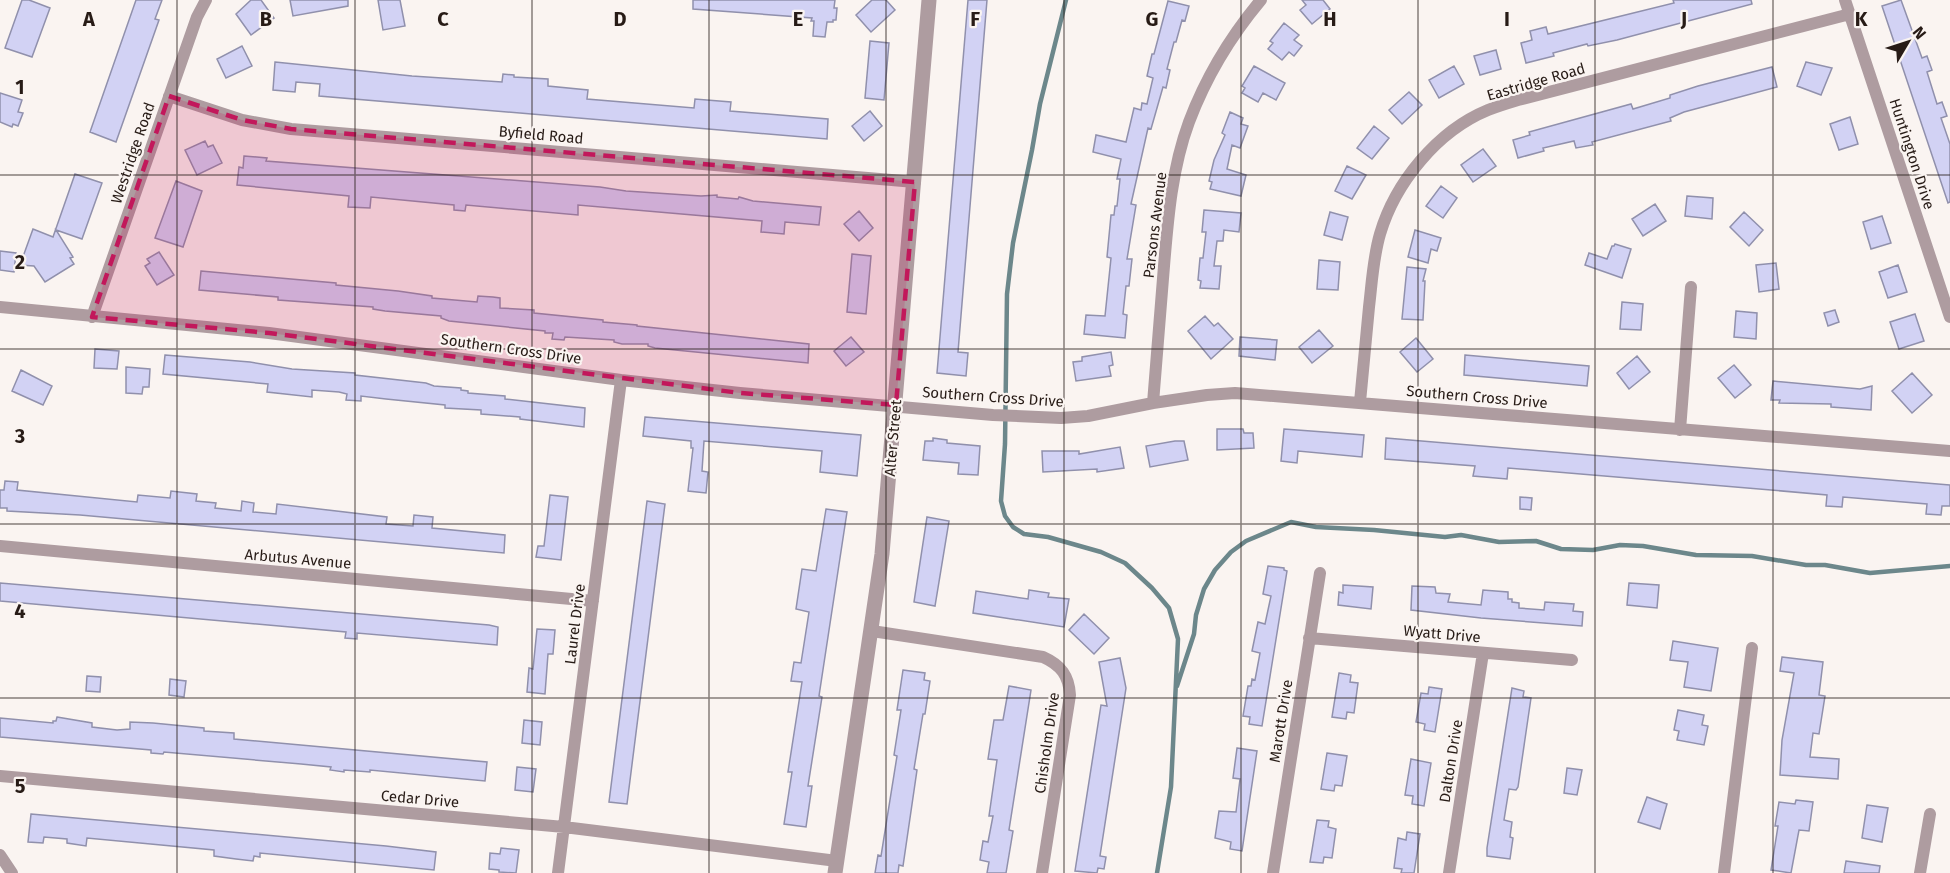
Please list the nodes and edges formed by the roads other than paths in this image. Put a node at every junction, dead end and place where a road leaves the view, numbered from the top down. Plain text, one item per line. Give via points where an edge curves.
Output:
1 (206, 0) edge
2 (929, 0) edge
3 (1261, 0) edge
4 (1845, 0) edge
5 (1850, 14) junction
6 (169, 96) junction
7 (915, 182) junction
8 (1691, 287) dead end
9 (0, 308) edge
10 (92, 317) junction
11 (1950, 317) edge
12 (621, 380) junction
13 (1360, 402) junction
14 (1153, 403) junction
15 (896, 405) junction
16 (1680, 430) junction
17 (1950, 451) edge
18 (0, 546) edge
19 (1320, 573) dead end
20 (593, 601) junction
21 (872, 631) junction
22 (1309, 638) junction
23 (1752, 648) dead end
24 (1483, 653) junction
25 (1572, 660) dead end
26 (0, 776) edge
27 (1930, 814) dead end
28 (564, 827) junction
29 (0, 855) edge
30 (836, 867) edge
31 (12, 873) edge
32 (558, 873) edge
33 (1042, 873) edge
34 (1273, 873) edge
35 (1449, 873) edge
36 (1724, 873) edge
37 (1920, 873) edge

1 - 6 street, Westridge Road
2 - 7 street, Alter Street
3 - 14 street, Parsons Avenue via 1219,58 1188,124 1177,162 1170,201
4 - 5 street, Huntington Drive
5 - 11 street, Huntington Drive
5 - 13 street, Eastridge Road via 1518,100 1486,111 1442,140 1410,173 1380,234 1373,264
6 - 7 street, Byfield Road via 242,120 291,129
6 - 10 street, Westridge Road
7 - 15 street, Alter Street
8 - 16 street
9 - 10 street, Southern Cross Drive
10 - 12 street, Southern Cross Drive via 269,333
12 - 15 street, Southern Cross Drive
12 - 20 street, Laurel Drive
13 - 14 street, Southern Cross Drive via 1235,393
13 - 16 street, Southern Cross Drive
14 - 15 street, Southern Cross Drive via 1061,418
15 - 21 street, Alter Street
16 - 17 street, Southern Cross Drive
18 - 20 street, Arbutus Avenue
19 - 22 street, Marott Drive
20 - 28 street, Laurel Drive
21 - 30 street, Alter Street
21 - 33 street, Chisholm Drive via 1043,657 1064,672 1070,695
22 - 24 street, Wyatt Drive
22 - 34 street, Marott Drive
23 - 36 street
24 - 25 street, Wyatt Drive
24 - 35 street, Dalton Drive
26 - 28 street, Cedar Drive
27 - 37 street
28 - 30 street, Cedar Drive
28 - 32 street, Laurel Drive
29 - 31 street

